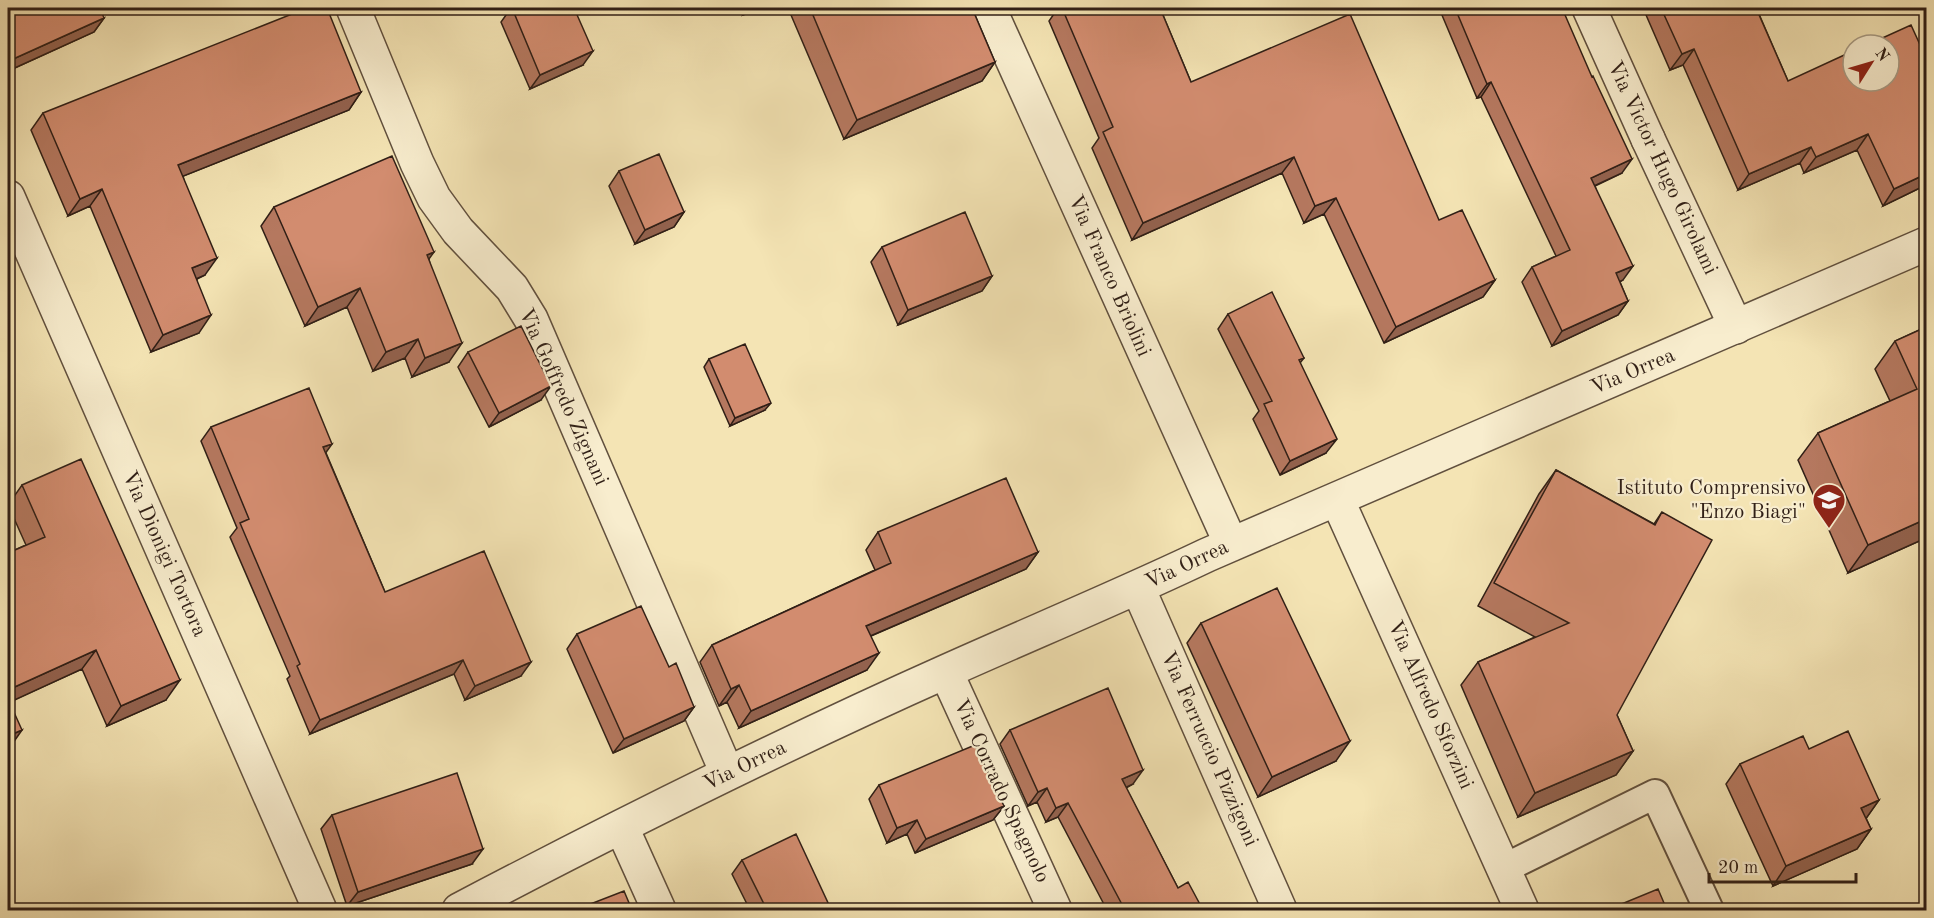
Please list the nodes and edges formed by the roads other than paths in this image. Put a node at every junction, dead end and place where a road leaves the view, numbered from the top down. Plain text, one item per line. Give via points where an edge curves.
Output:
1 (353, 8) edge
2 (989, 8) edge
3 (1589, 8) edge
4 (8, 196) edge
5 (1926, 244) edge
6 (1736, 327) junction
7 (1337, 499) junction
8 (1231, 544) junction
9 (1138, 588) junction
10 (946, 672) junction
11 (727, 773) junction
12 (622, 828) junction
13 (1503, 868) junction
14 (320, 910) edge
15 (459, 910) edge
16 (659, 910) edge
17 (1055, 910) edge
18 (1280, 910) edge
19 (1522, 910) edge
20 (1708, 910) edge

1 - 11 street, Via Goffredo Zignani via 434,198 458,231 500,273 531,319
2 - 8 street, Via Franco Briolini
3 - 6 street, Via Victor Hugo Girolami
4 - 14 street, Via Dionigi Tortora
5 - 6 street, Via Orrea
6 - 7 street, Via Orrea
7 - 8 street, Via Orrea
7 - 13 street, Via Alfredo Sforzini
8 - 9 street, Via Orrea
9 - 10 street, Via Orrea
9 - 18 street, Via Ferruccio Pizzigoni
10 - 11 street, Via Orrea
10 - 17 street, Via Corrado Spagnolo
11 - 12 street, Via Orrea
12 - 15 street, Via Orrea
12 - 16 street
13 - 19 street, Via Alfredo Sforzini
13 - 20 lane via 1655,794

